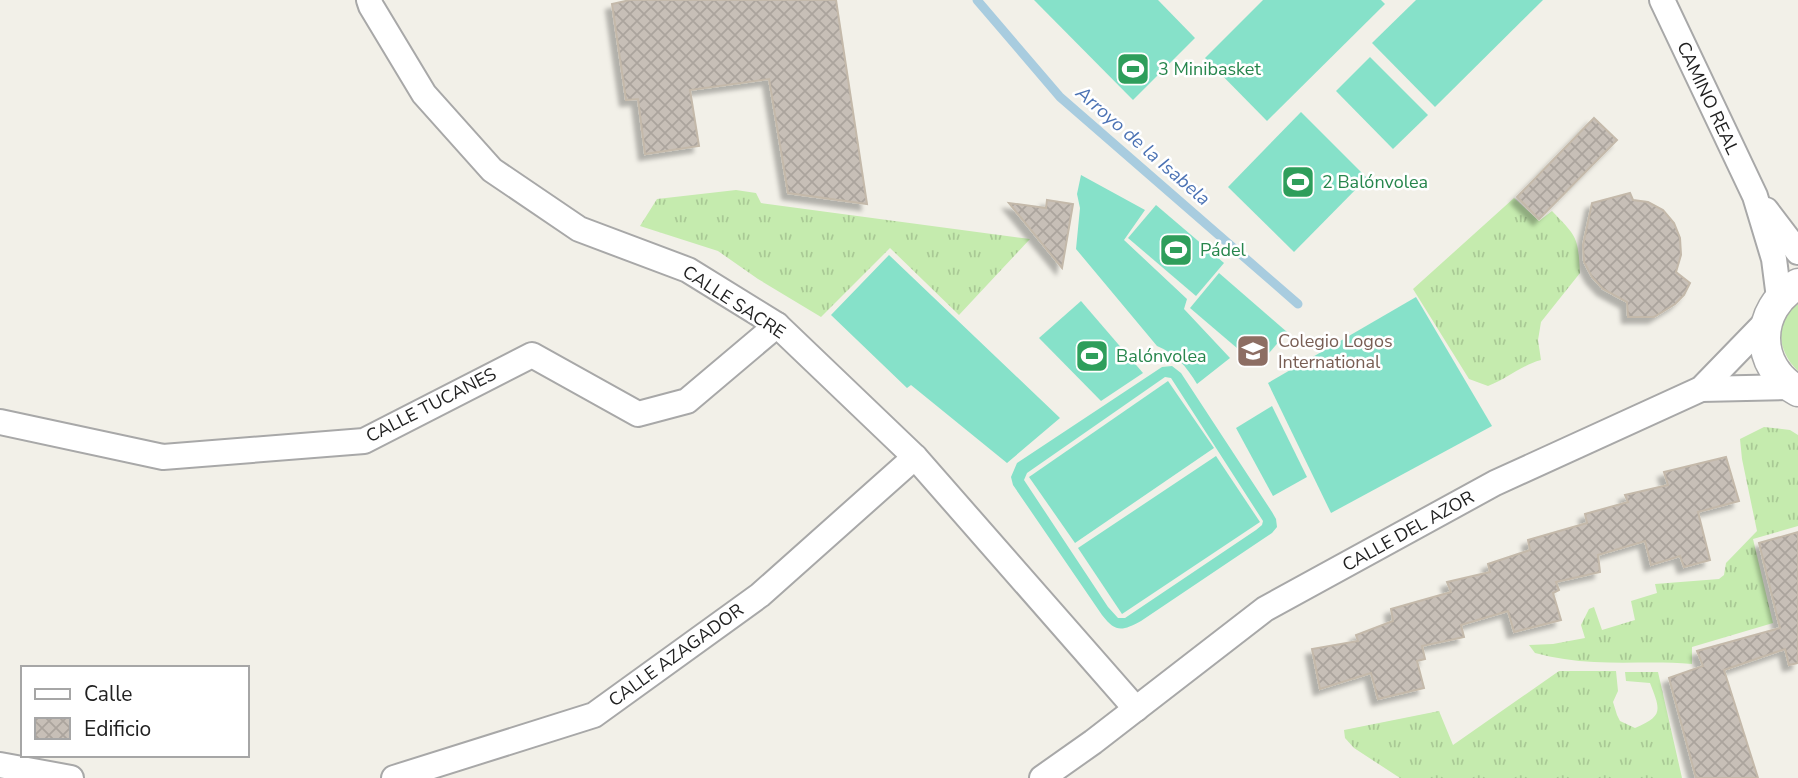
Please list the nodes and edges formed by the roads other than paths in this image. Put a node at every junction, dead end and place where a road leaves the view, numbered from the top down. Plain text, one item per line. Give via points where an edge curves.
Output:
1 (369, 0) edge
2 (1662, 0) edge
3 (1755, 196) junction
4 (1798, 252) edge
5 (1781, 301) edge
6 (777, 325) junction
7 (1701, 389) junction
8 (1794, 389) edge
9 (0, 422) edge
10 (915, 457) junction
11 (1136, 709) junction
12 (0, 765) edge
13 (71, 778) edge
14 (394, 778) edge
15 (1042, 778) edge

1 - 6 street, CALLE SACRE via 424,94 492,170 579,229 688,270
2 - 3 street, CAMINO REAL
3 - 4 street, CAMINO REAL
3 - 5 street, CAMINO REAL
5 - 7 street, CALLE DEL AZOR
5 - 8 street via 1765,341 1777,374
6 - 9 street, CALLE TUCANES via 687,401 638,414 532,355 364,441 163,457
6 - 10 street, CALLE SACRE
7 - 8 street, CALLE DEL AZOR
7 - 11 street, CALLE DEL AZOR via 1495,483 1265,609
10 - 11 street, CALLE SACRE
10 - 14 street, CALLE AZAGADOR via 760,595 594,715
11 - 15 street
12 - 13 street

